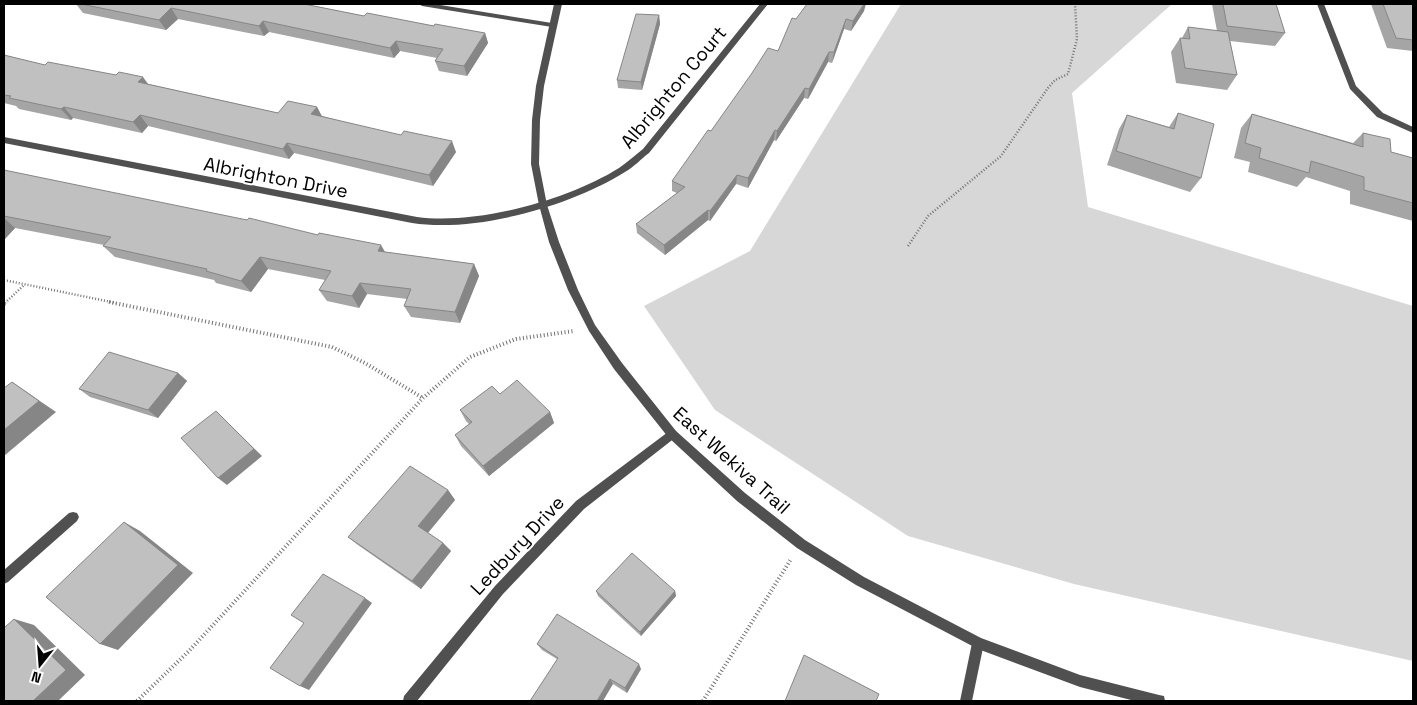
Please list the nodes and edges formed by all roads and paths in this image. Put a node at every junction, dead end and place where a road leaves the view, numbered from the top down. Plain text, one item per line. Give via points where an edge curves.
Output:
1 (422, 4) edge
2 (558, 4) edge
3 (764, 4) edge
4 (1075, 4) edge
5 (1320, 4) edge
6 (552, 25) junction
7 (1413, 130) edge
8 (4, 140) edge
9 (543, 205) junction
10 (908, 246) dead end
11 (4, 280) edge
12 (24, 285) junction
13 (4, 304) edge
14 (592, 328) junction
15 (423, 398) junction
16 (672, 434) junction
17 (73, 517) dead end
18 (801, 544) junction
19 (4, 578) edge
20 (978, 643) junction
21 (137, 701) edge
22 (409, 701) edge
23 (703, 701) edge
24 (966, 701) edge
25 (1159, 701) edge

1 - 6 street
2 - 6 street, East Wekiva Trail
3 - 9 street, Albrighton Court via 646,151 615,174
4 - 10 path via 1078,35 1068,74 1055,80 1048,88 1001,156 928,216
5 - 7 street via 1353,87 1380,115
6 - 9 street, East Wekiva Trail via 536,120 535,164
8 - 9 street, Albrighton Drive via 433,222 468,220
9 - 14 street, East Wekiva Trail via 560,258
11 - 12 path
12 - 13 path
12 - 15 path via 332,347
14 - 15 path via 516,340 470,357
14 - 16 street, East Wekiva Trail
15 - 21 path via 189,651
16 - 18 street, East Wekiva Trail via 741,497
16 - 22 street, Ledbury Drive via 580,505 498,590
17 - 19 street
18 - 20 street, East Wekiva Trail via 860,581
18 - 23 path
20 - 24 street
20 - 25 street, East Wekiva Trail via 1080,681

